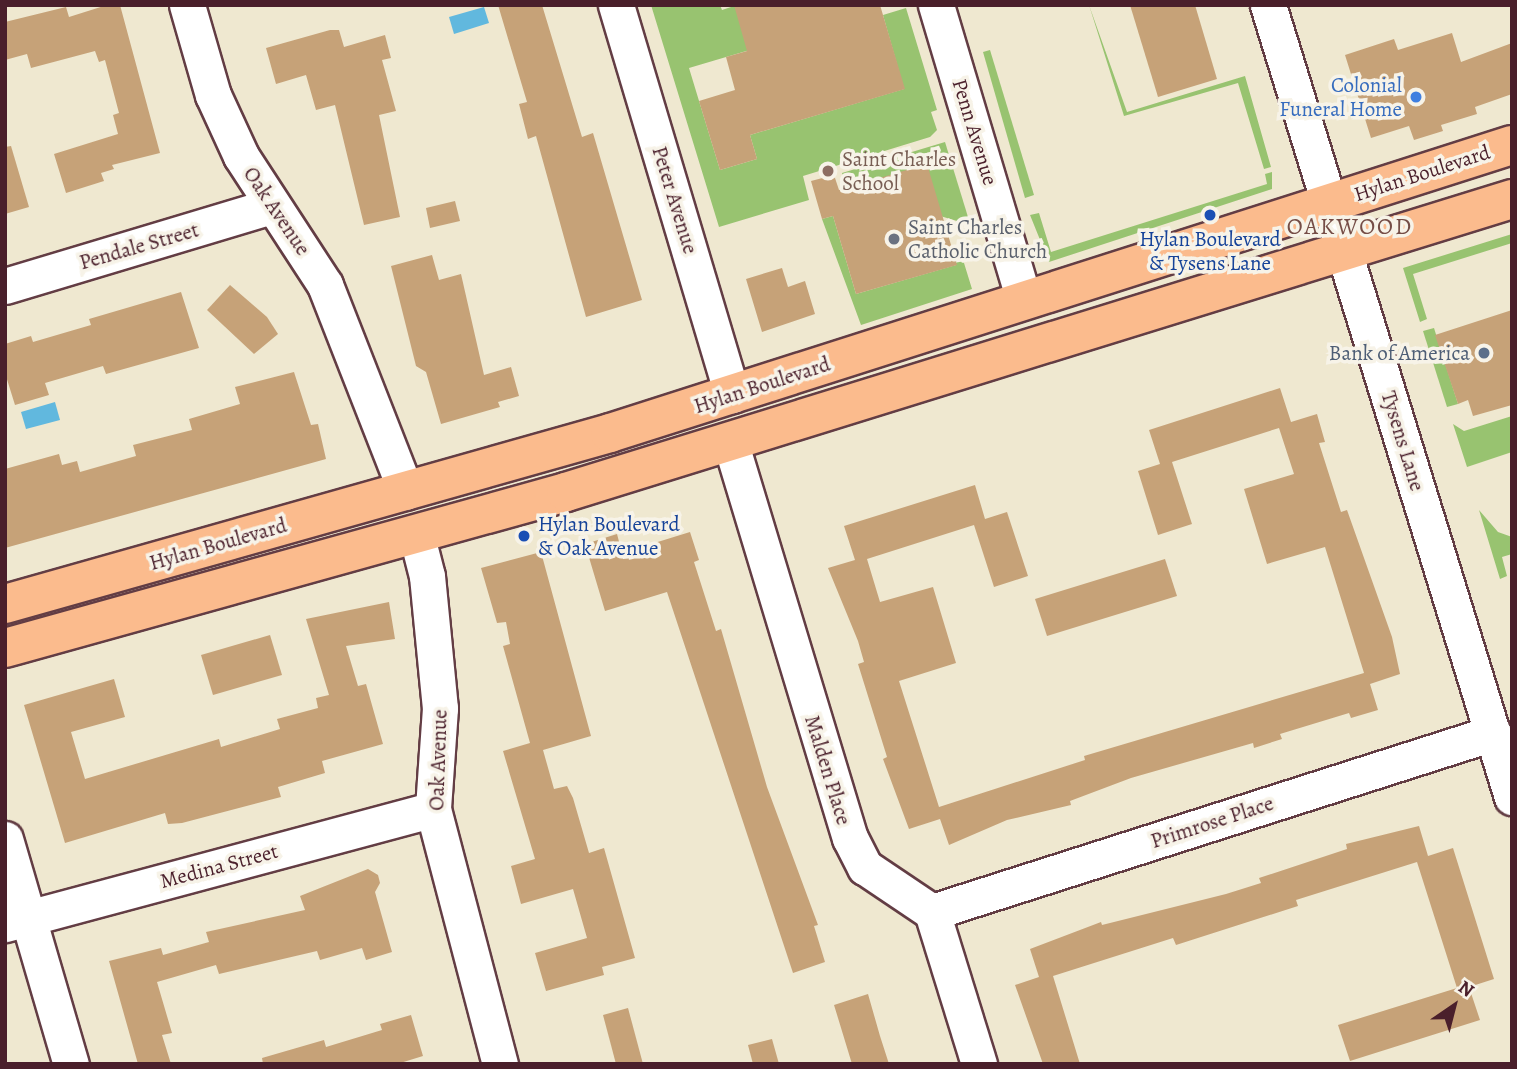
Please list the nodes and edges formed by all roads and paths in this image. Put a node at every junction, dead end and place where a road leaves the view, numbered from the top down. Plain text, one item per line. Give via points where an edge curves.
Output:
1 (187, 5) edge
2 (616, 5) edge
3 (936, 5) edge
4 (1268, 5) edge
5 (1512, 145) edge
6 (1512, 199) edge
7 (1329, 202) junction
8 (272, 206) junction
9 (1345, 253) junction
10 (5, 286) edge
11 (1024, 300) junction
12 (732, 395) junction
13 (730, 441) junction
14 (406, 492) junction
15 (416, 533) junction
16 (5, 604) edge
17 (5, 648) edge
18 (1493, 733) junction
19 (1512, 797) edge
20 (433, 809) junction
21 (5, 839) edge
22 (932, 912) junction
23 (16, 921) edge
24 (71, 1064) edge
25 (500, 1064) edge
26 (979, 1064) edge

1 - 8 street, Oak Avenue via 213,95 241,156
2 - 12 street, Peter Avenue
3 - 11 street, Penn Avenue
4 - 7 street, Tysens Lane
5 - 7 main road, Hylan Boulevard
6 - 9 main road, Hylan Boulevard
7 - 9 street, Tysens Lane
7 - 11 main road, Hylan Boulevard
8 - 10 street, Pendale Street
8 - 14 street, Oak Avenue via 325,285
9 - 13 main road, Hylan Boulevard
9 - 18 street, Tysens Lane
11 - 12 main road, Hylan Boulevard
12 - 14 main road, Hylan Boulevard
13 - 15 main road, Hylan Boulevard
13 - 22 street, Malden Place via 850,838 865,867
14 - 16 main road, Hylan Boulevard
15 - 17 main road, Hylan Boulevard
15 - 20 street, Oak Avenue via 427,576 440,708
18 - 19 street, Tysens Lane
18 - 22 street, Primrose Place
20 - 23 street, Medina Street
20 - 25 street, Oak Avenue
21 - 23 street
22 - 26 street
23 - 24 street

